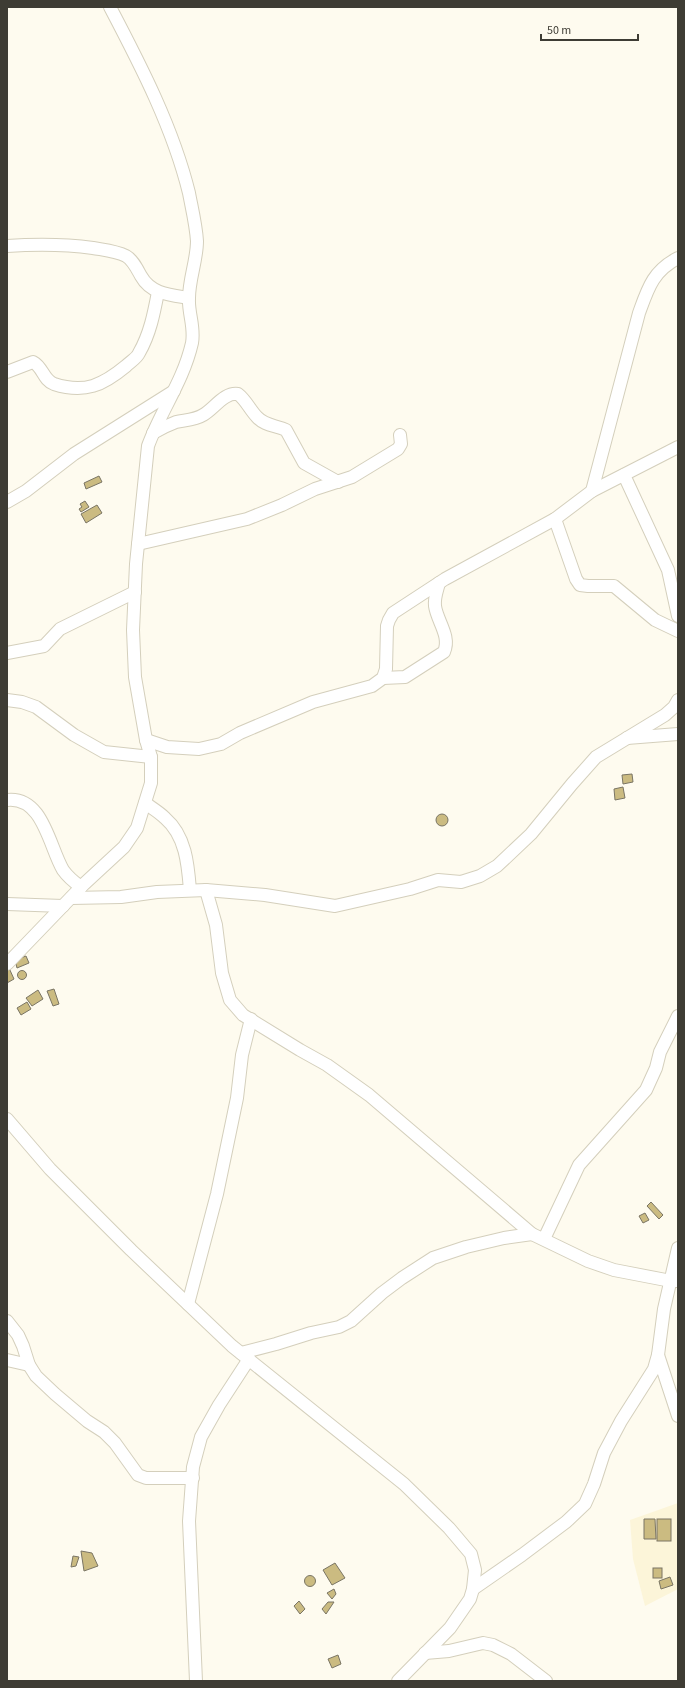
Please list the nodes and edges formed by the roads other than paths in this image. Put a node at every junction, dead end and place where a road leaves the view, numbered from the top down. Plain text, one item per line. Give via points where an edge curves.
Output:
1 (110, 7) edge
2 (7, 246) edge
3 (678, 258) edge
4 (158, 292) junction
5 (189, 298) junction
6 (7, 372) edge
7 (175, 391) junction
8 (153, 433) junction
9 (400, 435) dead end
10 (678, 447) edge
11 (624, 475) junction
12 (338, 482) junction
13 (592, 492) junction
14 (7, 502) edge
15 (555, 519) junction
16 (138, 544) junction
17 (439, 583) junction
18 (135, 592) junction
19 (678, 616) edge
20 (678, 631) edge
21 (7, 653) edge
22 (383, 678) junction
23 (7, 700) edge
24 (678, 701) edge
25 (678, 734) edge
26 (624, 739) junction
27 (146, 740) junction
28 (151, 757) junction
29 (7, 800) edge
30 (145, 803) junction
31 (81, 887) junction
32 (190, 890) junction
33 (206, 890) junction
34 (67, 902) junction
35 (7, 904) edge
36 (7, 964) edge
37 (678, 1016) edge
38 (251, 1019) junction
39 (7, 1119) edge
40 (532, 1234) junction
41 (544, 1239) junction
42 (678, 1248) edge
43 (674, 1281) edge
44 (188, 1304) junction
45 (7, 1321) edge
46 (658, 1355) junction
47 (245, 1356) junction
48 (7, 1360) edge
49 (29, 1365) junction
50 (678, 1416) edge
51 (192, 1478) junction
52 (473, 1589) junction
53 (425, 1653) junction
54 (196, 1681) edge
55 (398, 1681) edge
56 (546, 1681) edge

1 - 5 street via 157,103 184,172 197,242
2 - 4 street via 48,244 110,251 131,260 147,285
3 - 13 street via 658,272 649,286 637,320
4 - 5 street
4 - 6 street via 152,324 139,355 112,378 95,387 78,388 52,383 33,362
5 - 7 street via 193,333
7 - 8 street
7 - 14 street via 74,454 26,491
8 - 12 street via 175,423 197,418 231,395 238,394 264,423 286,430 304,463
8 - 16 street via 148,446
9 - 12 street via 401,444 398,449 352,477
10 - 11 street
11 - 13 street
11 - 19 street via 668,570
12 - 16 street via 315,489 246,519
13 - 15 street
15 - 17 street
15 - 20 street via 580,585 614,586 655,620
16 - 18 street
17 - 22 street via 390,616
17 - 22 street via 435,604 446,636 444,652 405,677
18 - 21 street via 60,629 44,646
18 - 27 street via 133,655
22 - 27 street via 372,686 289,711 221,744 193,749 167,747
23 - 28 street via 36,707 74,735 104,752
24 - 26 street via 665,715
25 - 26 street
26 - 33 street via 596,757 531,834 497,866 480,876 461,882 438,880 336,906
27 - 28 street
28 - 30 street via 151,783
29 - 31 street via 23,801 35,811 63,870
30 - 31 street via 137,828 124,848
30 - 32 street via 176,829 188,866
31 - 34 street
32 - 33 street
32 - 34 street
33 - 38 street via 216,925 222,973 230,1000
34 - 35 street
34 - 36 street
37 - 41 street via 660,1052 646,1090 579,1165
38 - 40 street via 369,1094
38 - 44 street via 217,1194
39 - 44 street via 50,1169
40 - 41 street
40 - 47 street via 466,1247 433,1258 382,1292 350,1321
41 - 43 street via 588,1261 614,1270
42 - 43 street
43 - 46 street via 664,1309
44 - 47 street
45 - 49 street via 23,1346
46 - 50 street
46 - 52 street via 654,1369 604,1453 585,1504 566,1522
47 - 51 street via 201,1437
47 - 52 street via 404,1484 449,1528 471,1554 475,1570
48 - 49 street
49 - 51 street via 36,1376 55,1394 115,1443 138,1475 146,1478
51 - 54 street via 188,1521
52 - 53 street via 450,1628
53 - 55 street
53 - 56 street via 483,1643 510,1654

